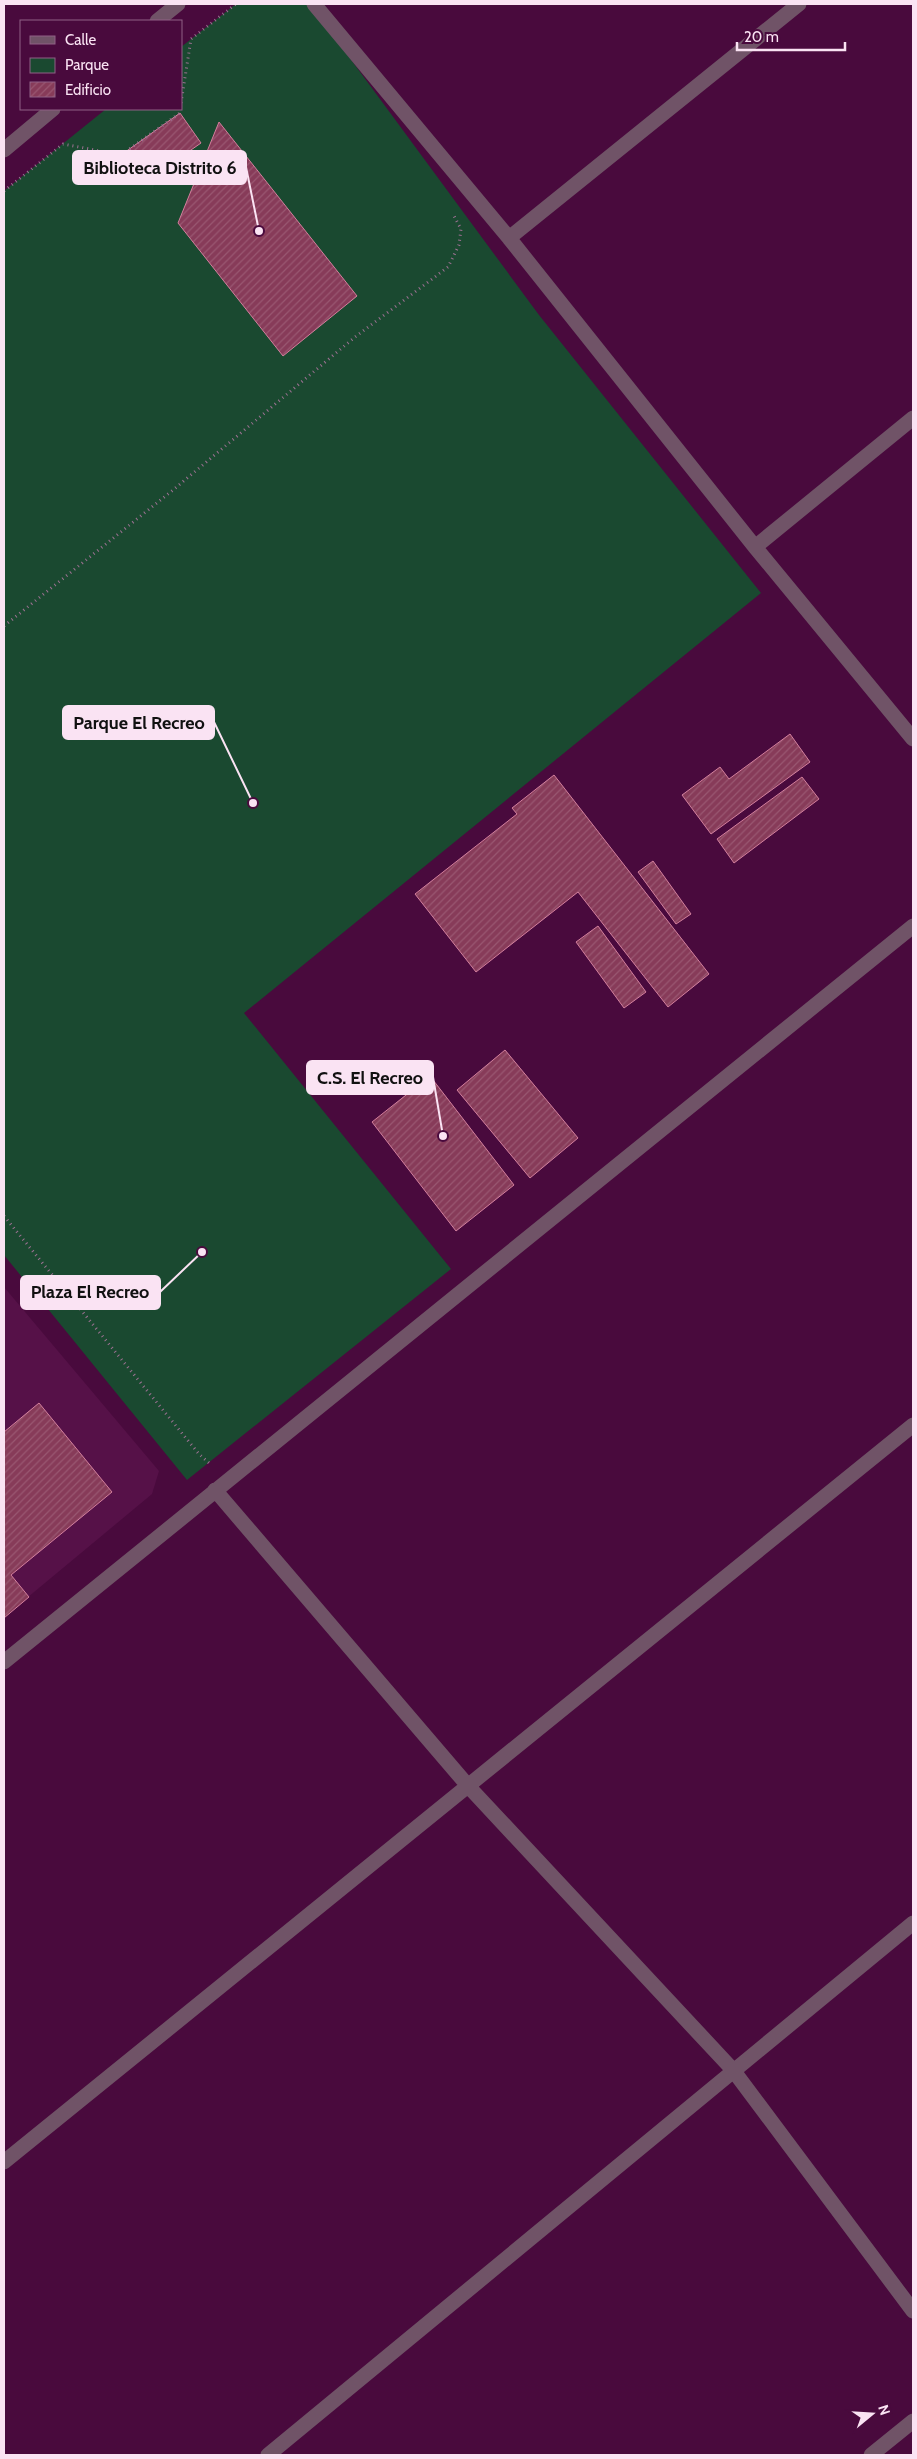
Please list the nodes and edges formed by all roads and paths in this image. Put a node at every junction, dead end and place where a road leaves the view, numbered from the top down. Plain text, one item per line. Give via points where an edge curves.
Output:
1 (178, 4) edge
2 (236, 4) edge
3 (314, 4) edge
4 (799, 4) edge
5 (158, 20) edge
6 (182, 97) edge
7 (52, 110) edge
8 (180, 110) edge
9 (4, 150) edge
10 (4, 191) edge
11 (453, 214) dead end
12 (510, 238) junction
13 (913, 418) edge
14 (755, 547) junction
15 (4, 626) edge
16 (913, 739) edge
17 (913, 926) edge
18 (4, 1216) edge
19 (913, 1425) edge
20 (215, 1490) junction
21 (4, 1662) edge
22 (469, 1787) junction
23 (913, 1923) edge
24 (733, 2070) junction
25 (4, 2162) edge
26 (913, 2310) edge
27 (913, 2420) edge
28 (268, 2455) edge
29 (871, 2455) edge

1 - 5 street
2 - 6 path via 191,39
3 - 12 street
4 - 12 street
7 - 9 street
8 - 10 path via 121,155 62,144
11 - 15 path via 461,229 459,245 448,267 356,338
12 - 14 street
13 - 14 street
14 - 16 street
17 - 20 street
18 - 20 path via 209,1462
19 - 22 street
20 - 21 street
20 - 22 street
22 - 24 street
22 - 25 street
23 - 24 street
24 - 26 street
24 - 28 street
27 - 29 street

